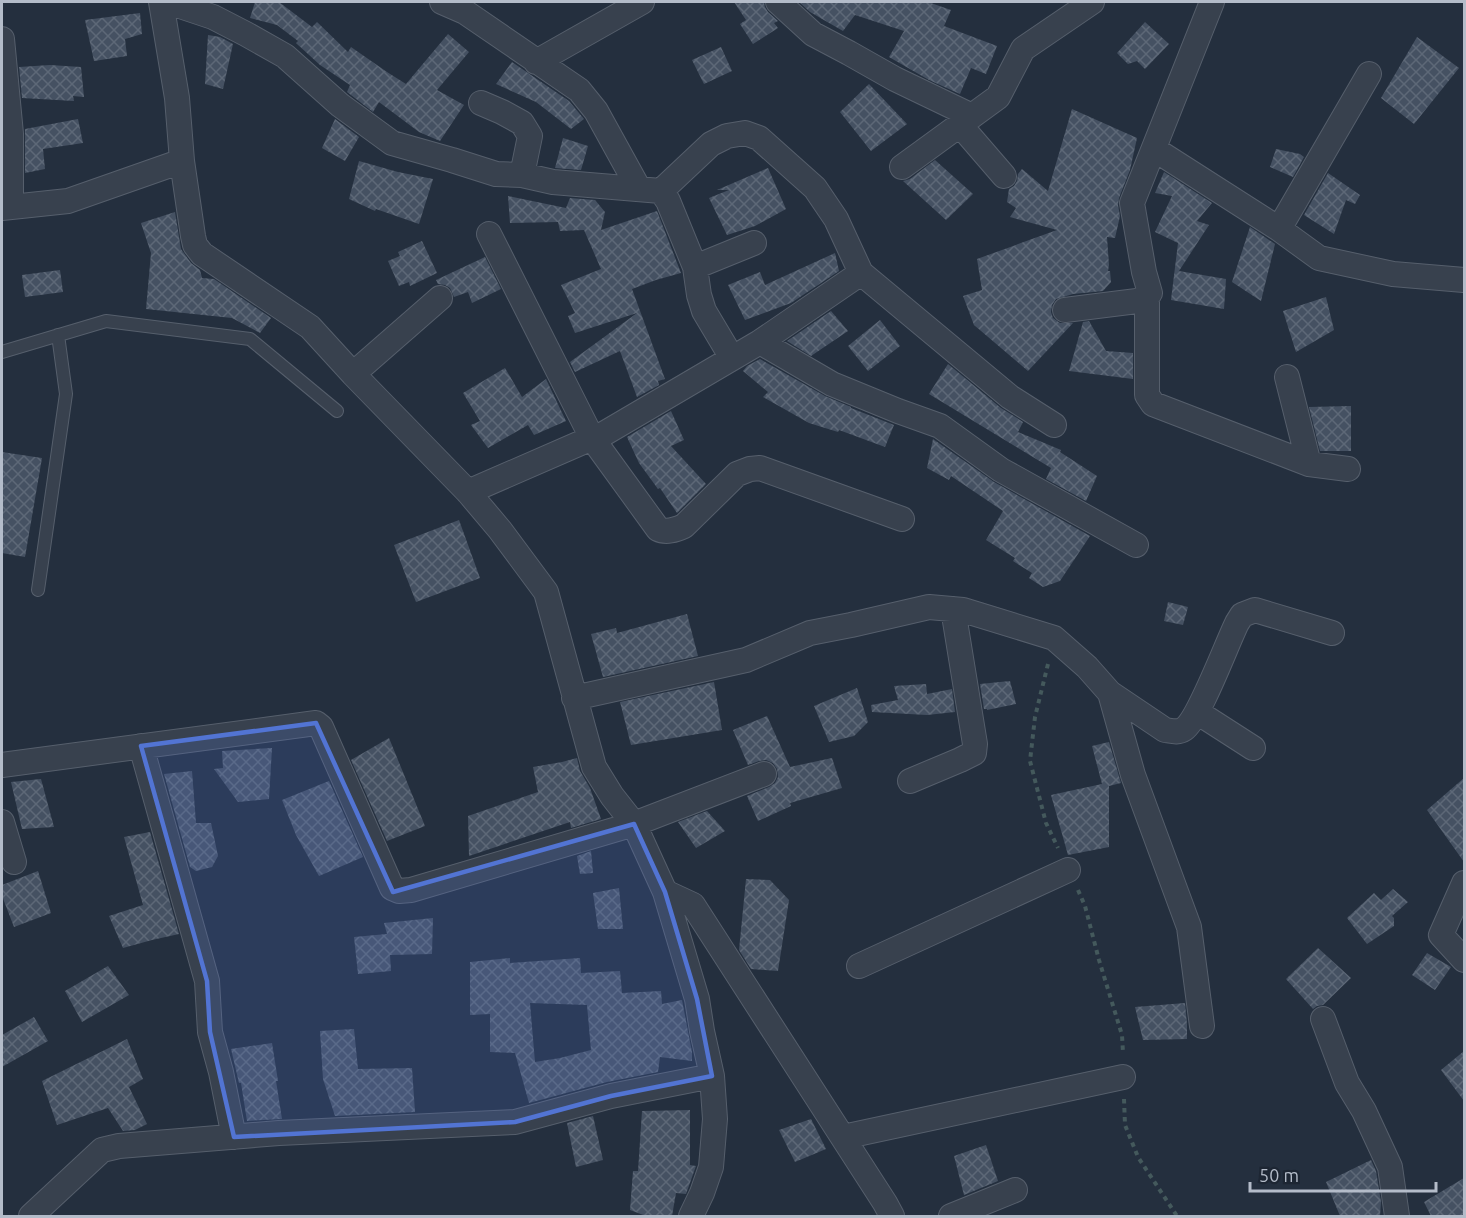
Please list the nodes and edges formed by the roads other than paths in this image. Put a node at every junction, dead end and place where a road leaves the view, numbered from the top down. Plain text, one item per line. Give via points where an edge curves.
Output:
1 (161, 2) edge
2 (168, 2) edge
3 (442, 2) edge
4 (642, 2) edge
5 (778, 2) edge
6 (1092, 2) edge
7 (1212, 2) edge
8 (2, 39) edge
9 (537, 62) junction
10 (1369, 74) dead end
11 (481, 103) dead end
12 (966, 121) junction
13 (1154, 149) junction
14 (182, 161) junction
15 (902, 167) dead end
16 (522, 175) junction
17 (1004, 177) dead end
18 (650, 190) junction
19 (6, 207) edge
20 (1279, 229) junction
21 (489, 234) dead end
22 (754, 243) dead end
23 (695, 267) junction
24 (861, 273) junction
25 (1464, 279) edge
26 (1147, 297) junction
27 (440, 298) dead end
28 (1065, 310) dead end
29 (58, 336) junction
30 (760, 342) junction
31 (2, 352) edge
32 (732, 358) junction
33 (353, 374) junction
34 (1287, 377) dead end
35 (337, 411) dead end
36 (1054, 425) dead end
37 (592, 438) junction
38 (1309, 464) junction
39 (1348, 469) dead end
40 (468, 492) junction
41 (902, 519) dead end
42 (1136, 545) dead end
43 (38, 590) dead end
44 (953, 609) junction
45 (1332, 633) dead end
46 (1110, 693) junction
47 (574, 698) junction
48 (1197, 712) junction
49 (141, 746) junction
50 (1253, 748) dead end
51 (2, 765) edge
52 (764, 774) dead end
53 (910, 781) dead end
54 (2, 822) edge
55 (634, 824) junction
56 (14, 862) dead end
57 (1068, 870) road end
58 (1464, 883) edge
59 (665, 892) junction
60 (1464, 960) edge
61 (859, 966) dead end
62 (1323, 1019) dead end
63 (1202, 1026) dead end
64 (712, 1076) junction
65 (1123, 1077) road end
66 (234, 1137) junction
67 (843, 1137) junction
68 (1015, 1190) dead end
69 (31, 1216) edge
70 (691, 1216) edge
71 (892, 1216) edge
72 (951, 1216) edge
73 (1397, 1216) edge

1 - 14 street via 177,98
2 - 16 street via 213,17 285,56 340,105 392,143 496,174
3 - 9 street via 465,12
4 - 9 street
5 - 12 street via 813,34
6 - 12 street via 1023,49 998,97
7 - 13 street
8 - 19 street via 11,134
9 - 18 street via 579,90
10 - 20 street
11 - 16 street via 522,123 530,136
12 - 15 street
12 - 17 street
13 - 20 street
13 - 26 street via 1132,203 1150,293
14 - 19 street via 68,201
14 - 33 street via 193,236 202,254 310,327
16 - 18 street via 553,182
18 - 23 street via 668,201
18 - 24 street via 727,136 745,133 759,138 815,188 836,219
20 - 25 street via 1319,258 1393,274
21 - 37 street
22 - 23 street
23 - 32 street via 704,311
24 - 30 street
24 - 36 street via 1010,398
26 - 28 street
26 - 38 street via 1147,395 1153,404
27 - 33 street
29 - 31 lane
29 - 35 lane via 106,321 250,339
29 - 43 lane via 66,393
30 - 32 street
30 - 42 street via 832,384 939,426 1001,470
32 - 37 street
33 - 40 street
34 - 38 street
37 - 40 street
37 - 41 street via 663,532 684,526 737,474 760,468
38 - 39 street
40 - 47 street via 546,592
44 - 46 street via 1054,638
44 - 47 street via 929,607 810,633 746,660
44 - 53 street via 974,753
45 - 48 street via 1255,610 1242,615
46 - 48 street via 1165,730 1184,729
46 - 63 street via 1132,775 1189,927
47 - 55 street via 594,767
48 - 50 street
49 - 51 street
49 - 55 street via 316,723 392,888 399,891
49 - 66 street via 207,981 210,1032
52 - 55 street
54 - 56 street
55 - 59 street
57 - 61 street
58 - 60 street via 1441,935
59 - 64 street via 697,999
59 - 67 street via 693,905
62 - 73 street via 1347,1083 1390,1167
64 - 66 street via 611,1096 515,1122
64 - 70 street via 715,1119 711,1167
65 - 67 street
66 - 69 street via 102,1150
67 - 71 street
68 - 72 street

